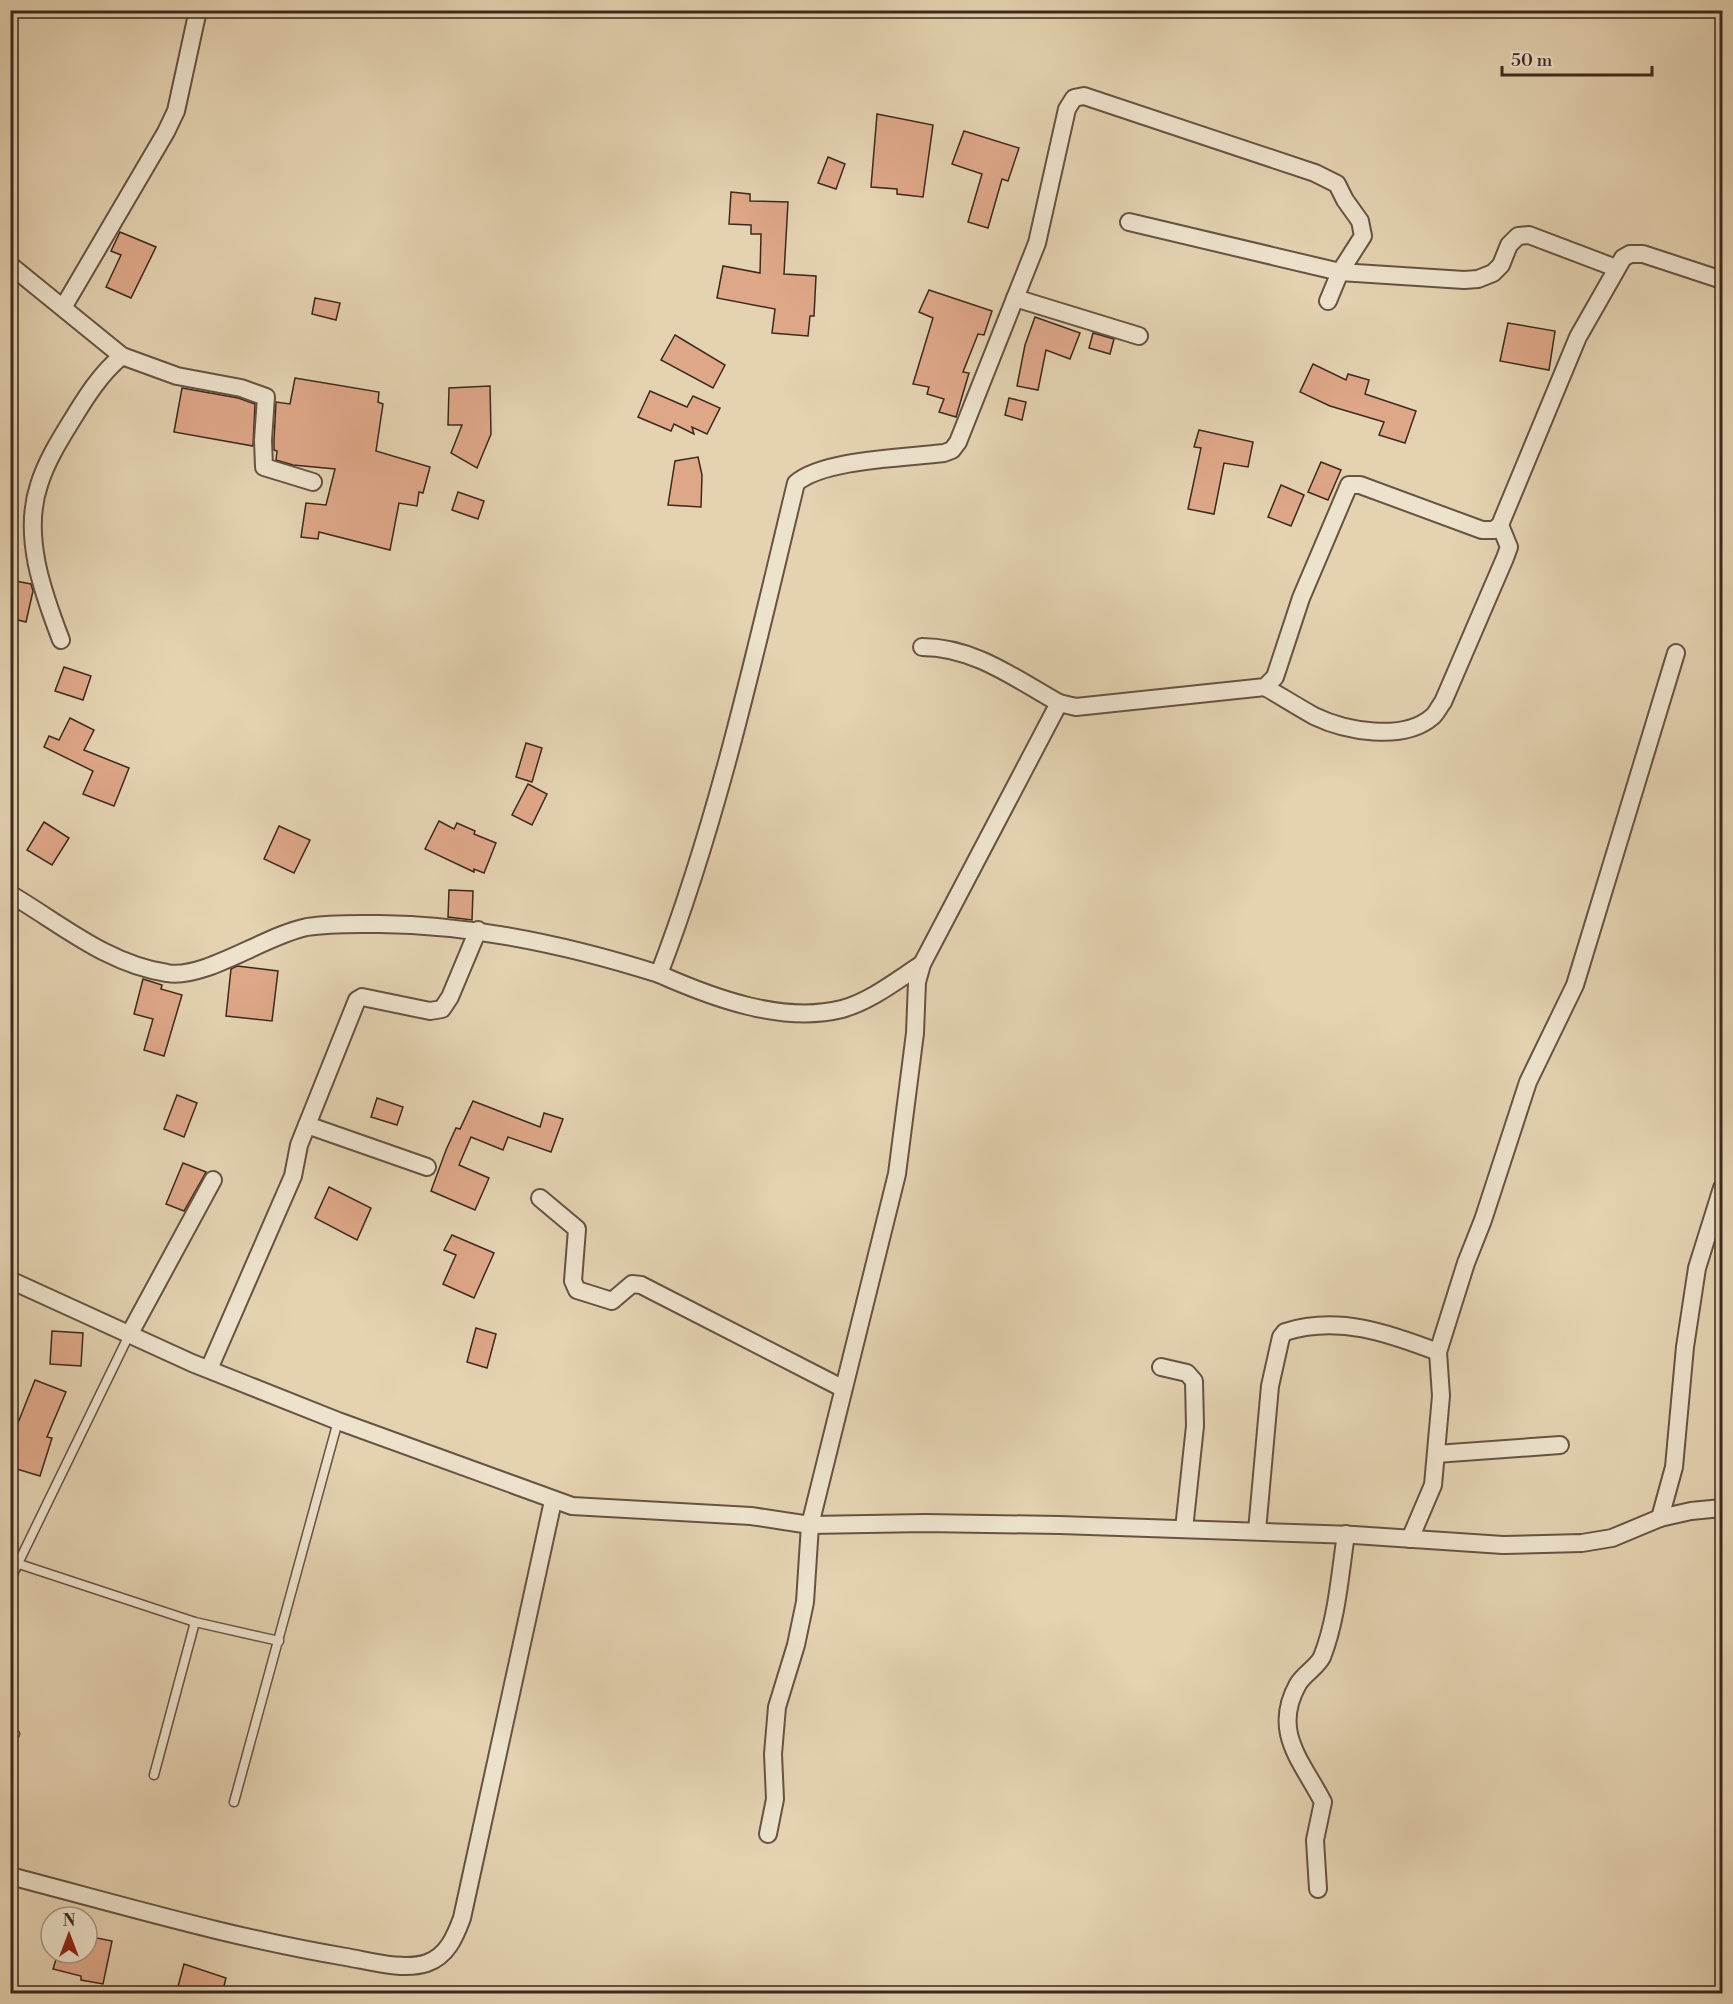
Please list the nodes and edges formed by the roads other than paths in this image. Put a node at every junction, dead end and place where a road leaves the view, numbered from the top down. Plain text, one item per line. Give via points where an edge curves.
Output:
1 (198, 10) edge
2 (1129, 222) dead end
3 (10, 265) edge
4 (1616, 268) junction
5 (1340, 272) junction
6 (1722, 280) edge
7 (1015, 298) junction
8 (1328, 301) dead end
9 (64, 306) junction
10 (1139, 336) dead end
11 (122, 356) junction
12 (313, 482) dead end
13 (1500, 525) junction
14 (61, 640) dead end
15 (922, 647) dead end
16 (1676, 653) dead end
17 (1265, 687) junction
18 (1059, 704) junction
19 (10, 894) edge
20 (478, 930) junction
21 (922, 964) junction
22 (659, 974) junction
23 (307, 1125) junction
24 (427, 1167) dead end
25 (213, 1180) dead end
26 (1722, 1188) edge
27 (540, 1198) dead end
28 (10, 1280) edge
29 (129, 1335) junction
30 (1438, 1352) junction
31 (1161, 1367) dead end
32 (208, 1369) junction
33 (842, 1388) junction
34 (338, 1421) junction
35 (1560, 1445) dead end
36 (1436, 1454) junction
37 (553, 1501) junction
38 (1722, 1508) edge
39 (1660, 1518) junction
40 (810, 1525) junction
41 (1184, 1529) junction
42 (1257, 1531) junction
43 (1346, 1534) junction
44 (1410, 1539) junction
45 (19, 1564) junction
46 (10, 1580) edge
47 (195, 1622) junction
48 (279, 1641) junction
49 (154, 1775) dead end
50 (234, 1802) dead end
51 (768, 1834) dead end
52 (10, 1876) edge
53 (1318, 1889) dead end

1 - 9 street via 176,111
2 - 5 street
3 - 9 street
4 - 5 street via 1529,235 1518,236 1509,245 1501,265 1478,279
4 - 6 street via 1630,254 1643,254
4 - 13 street via 1578,338
5 - 7 street via 1363,236 1360,221 1337,184 1316,173 1084,96 1074,98 1067,109 1037,243
5 - 8 street
7 - 10 street
7 - 22 street via 952,450 826,468 806,474 795,483 761,633 693,883
9 - 11 street
11 - 12 street via 177,376 241,388 266,397 264,467
11 - 14 street via 87,395 38,486 33,515 37,561 42,590
13 - 17 street via 1494,530 1482,530 1360,485 1349,485 1301,598 1275,677
13 - 17 street via 1509,547 1443,702 1433,717 1412,727 1387,731 1348,728 1316,717
15 - 18 street via 940,647 977,658
16 - 30 street via 1575,985 1528,1082
17 - 18 street via 1076,707
18 - 21 street
19 - 20 street via 101,952 180,975 308,927 396,924
20 - 22 street via 534,940
20 - 23 street via 442,1009 430,1011 362,997 357,1000
21 - 22 street via 881,991 824,1012 759,1008
21 - 33 street via 897,1174
23 - 24 street
23 - 32 street via 293,1176
25 - 29 street
26 - 39 street via 1697,1268 1674,1467
27 - 33 street via 577,1229 573,1281 577,1290 612,1301 632,1284 641,1285
28 - 29 street
29 - 32 street
29 - 45 lane
30 - 36 street via 1441,1396
30 - 42 street via 1400,1338 1339,1324 1285,1332 1270,1386
31 - 41 street via 1188,1373 1194,1381 1195,1426
32 - 34 street
33 - 40 street
34 - 37 street
34 - 48 lane
35 - 36 street
36 - 44 street via 1433,1485
37 - 40 street via 572,1506 751,1516
37 - 52 street via 462,1918 455,1937 441,1956 409,1965 302,1949 239,1937
38 - 39 street
39 - 44 street via 1612,1538 1582,1543 1503,1545
40 - 41 street via 924,1523
40 - 51 street via 805,1602 777,1707 775,1799
41 - 42 street
42 - 43 street
43 - 44 street
43 - 53 street via 1330,1630 1321,1659 1299,1681 1288,1703 1287,1732 1298,1761 1323,1803 1314,1840
45 - 46 lane
45 - 47 lane
47 - 48 lane
47 - 49 lane
48 - 50 lane

